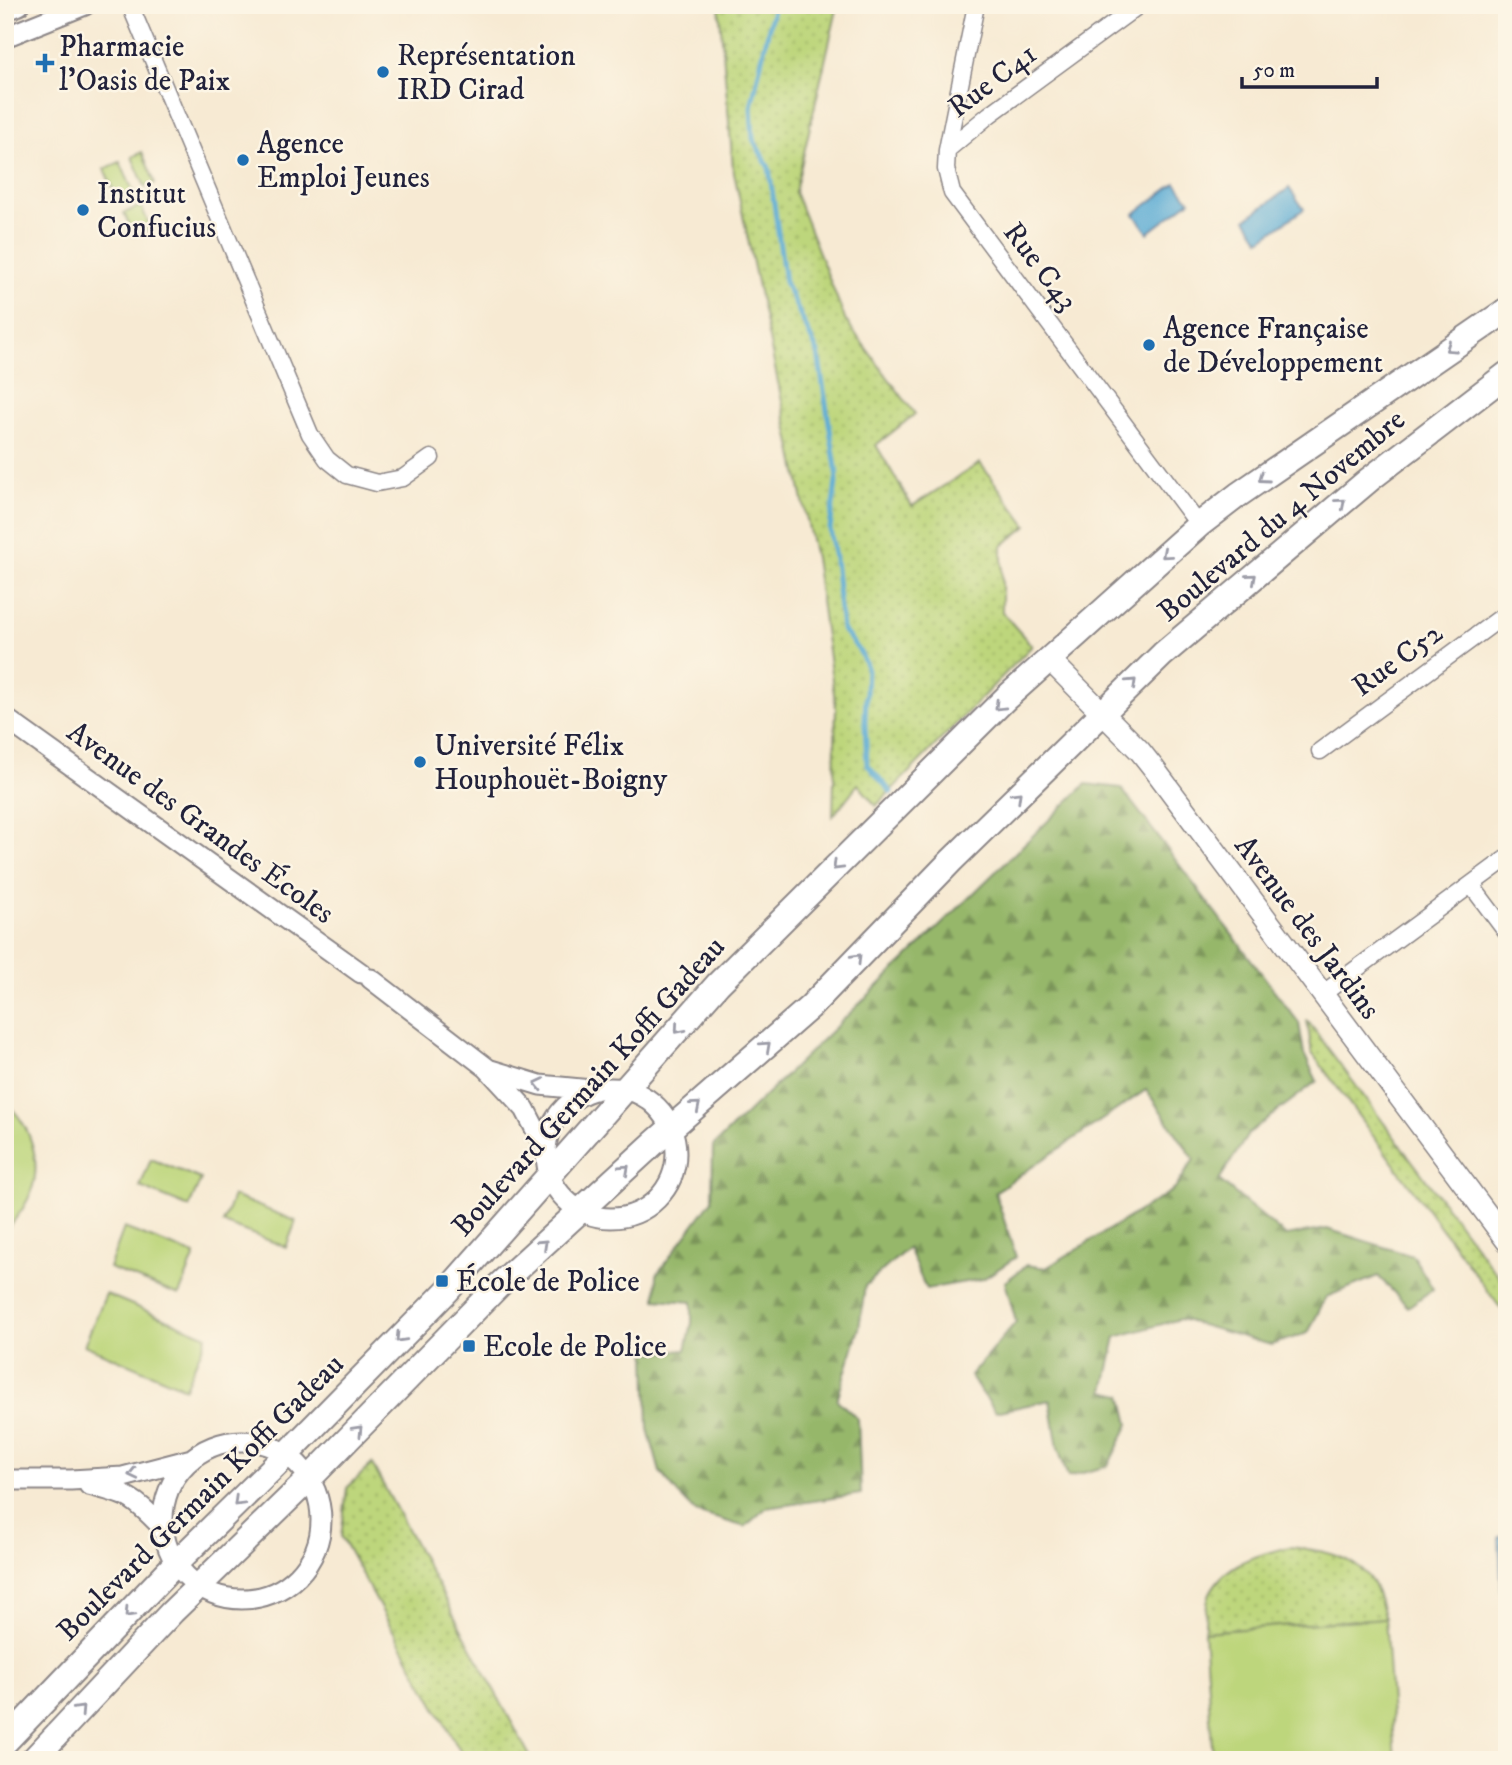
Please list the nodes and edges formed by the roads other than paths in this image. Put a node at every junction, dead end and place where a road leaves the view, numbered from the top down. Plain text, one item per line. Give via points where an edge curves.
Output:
1 (19, 5) edge
2 (85, 5) edge
3 (130, 5) edge
4 (976, 5) edge
5 (1139, 5) edge
6 (5, 11) edge
7 (5, 37) edge
8 (947, 150) junction
9 (1507, 310) edge
10 (1507, 374) edge
11 (431, 458) dead end
12 (1199, 525) junction
13 (1507, 613) edge
14 (1050, 660) junction
15 (1101, 713) junction
16 (5, 718) edge
17 (1320, 751) dead end
18 (1507, 858) edge
19 (1471, 885) junction
20 (1507, 933) edge
21 (1321, 995) junction
22 (486, 1068) junction
23 (626, 1089) junction
24 (594, 1090) junction
25 (671, 1128) junction
26 (547, 1162) junction
27 (580, 1211) junction
28 (1507, 1241) edge
29 (286, 1454) junction
30 (193, 1458) junction
31 (310, 1478) junction
32 (5, 1480) edge
33 (71, 1480) junction
34 (161, 1526) junction
35 (176, 1563) junction
36 (198, 1586) junction
37 (5, 1742) edge
38 (33, 1760) edge

1 - 6 street
2 - 7 street
3 - 11 street via 310,434 327,459 347,475 377,483 403,478
4 - 8 street, Rue C43
5 - 8 street, Rue C41
8 - 12 street, Rue C43 via 952,193
9 -> 12 main road, Boulevard du 4 Novembre
15 -> 10 main road, Boulevard du 4 Novembre via 1163,654 1370,479
12 -> 14 main road, Boulevard du 4 Novembre
13 - 17 street, Rue C52
14 - 15 main road, Avenue des Jardins
14 -> 23 main road, Boulevard Germain Koffi Gadeau via 1006,698 718,984
15 - 21 main road, Avenue des Jardins via 1155,770
25 -> 15 main road, Boulevard Germain Koffi Gadeau via 810,1007
16 - 22 street, Avenue des Grandes Écoles via 366,976
18 - 19 street
19 - 20 street
19 - 21 street
21 - 28 main road, Avenue des Jardins
24 -> 22 street, Avenue des Grandes Écoles via 540,1085
22 - 26 street, Avenue des Grandes Écoles via 525,1110
23 - 24 street, Avenue des Grandes Écoles
23 - 25 street via 659,1108
23 - 26 main road, Boulevard Germain Koffi Gadeau
24 - 26 street via 571,1101 554,1120
27 -> 25 main road, Boulevard Germain Koffi Gadeau
25 - 27 street via 676,1155 662,1193 633,1214 610,1218
26 - 27 street, Avenue des Grandes Écoles via 560,1194
26 -> 29 main road, Boulevard Germain Koffi Gadeau via 521,1209
31 -> 27 main road, Boulevard Germain Koffi Gadeau via 498,1286
29 - 30 street via 256,1442 239,1441 207,1449
29 - 31 street
29 -> 35 main road, Boulevard Germain Koffi Gadeau
30 -> 33 street via 123,1477
30 - 34 street via 170,1486
31 - 36 main road, Boulevard Germain Koffi Gadeau
31 - 36 street via 319,1501 321,1526 306,1567 290,1583 253,1598 233,1598
32 - 33 street
33 - 34 street via 126,1494
34 - 35 street
35 - 36 street
35 -> 37 main road, Boulevard Germain Koffi Gadeau
38 -> 36 main road, Boulevard Germain Koffi Gadeau

